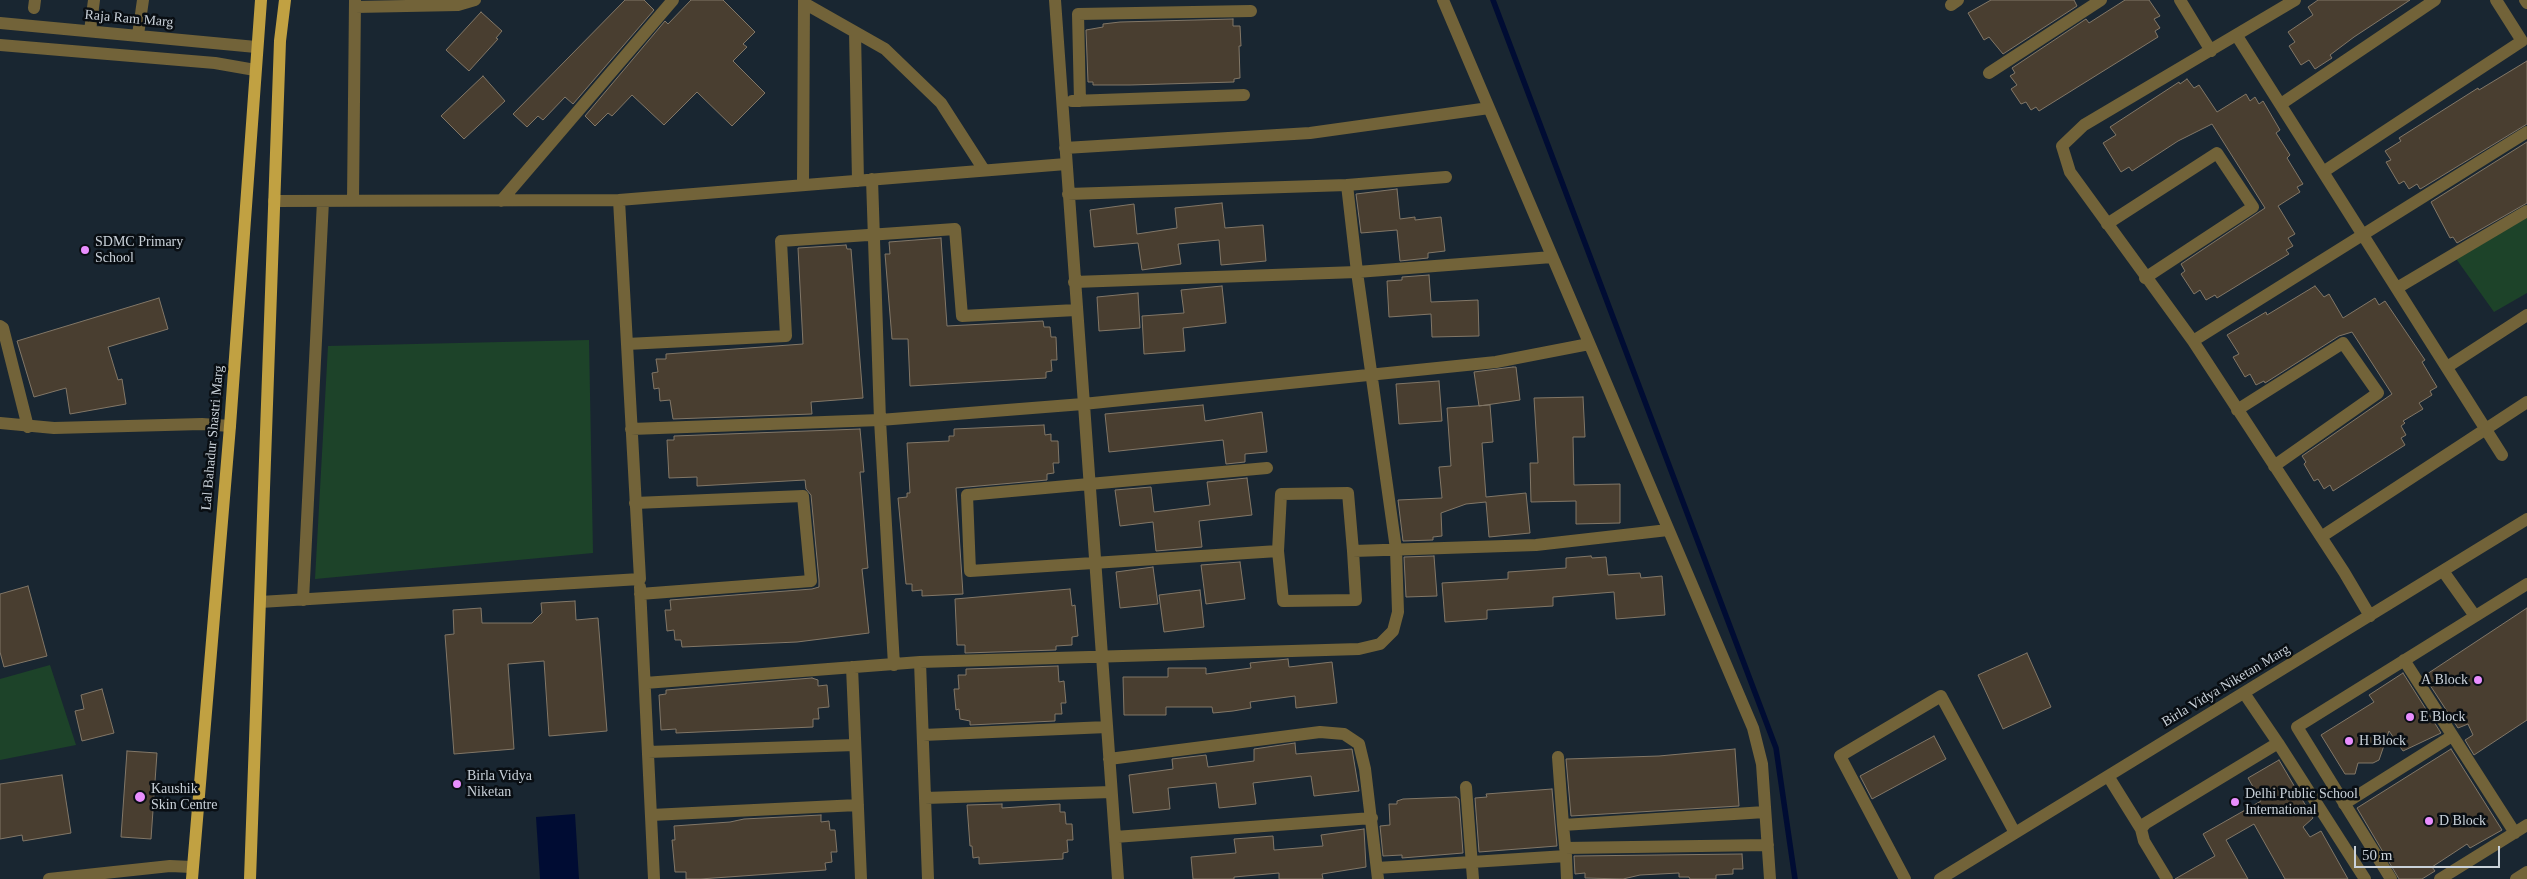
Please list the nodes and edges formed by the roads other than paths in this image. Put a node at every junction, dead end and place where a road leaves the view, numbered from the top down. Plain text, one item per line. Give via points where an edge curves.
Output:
1 (94, 0) edge
2 (143, 0) edge
3 (261, 0) edge
4 (285, 0) edge
5 (475, 0) edge
6 (673, 0) edge
7 (1046, 0) edge
8 (1443, 0) edge
9 (2102, 0) edge
10 (2180, 0) edge
11 (2295, 0) edge
12 (2435, 0) edge
13 (2496, 0) edge
14 (804, 2) edge
15 (355, 4) edge
16 (1056, 5) edge
17 (1251, 11) dead end
18 (0, 23) edge
19 (90, 31) junction
20 (855, 32) junction
21 (138, 35) junction
22 (2237, 36) junction
23 (0, 45) edge
24 (256, 47) junction
25 (2211, 51) junction
26 (255, 70) junction
27 (1989, 73) dead end
28 (1244, 95) dead end
29 (1080, 100) junction
30 (1062, 101) junction
31 (2281, 104) junction
32 (1489, 108) junction
33 (2527, 132) edge
34 (1064, 148) junction
35 (1066, 164) junction
36 (984, 170) junction
37 (2323, 172) junction
38 (1446, 177) dead end
39 (872, 179) junction
40 (858, 181) junction
41 (803, 185) junction
42 (1347, 185) junction
43 (1068, 194) junction
44 (501, 200) junction
45 (619, 200) junction
46 (274, 201) junction
47 (323, 201) junction
48 (353, 201) junction
49 (2527, 211) edge
50 (2107, 224) junction
51 (2364, 235) junction
52 (874, 236) junction
53 (1552, 257) junction
54 (1356, 272) junction
55 (2145, 278) junction
56 (1074, 282) junction
57 (2397, 288) junction
58 (1076, 310) junction
59 (2527, 315) edge
60 (0, 326) edge
61 (2193, 341) junction
62 (627, 344) junction
63 (1589, 344) junction
64 (2447, 366) junction
65 (1371, 376) junction
66 (2527, 402) edge
67 (1083, 404) junction
68 (2237, 410) junction
69 (880, 420) junction
70 (0, 423) edge
71 (230, 426) junction
72 (28, 427) junction
73 (632, 429) junction
74 (2486, 429) junction
75 (2502, 455) dead end
76 (2274, 466) junction
77 (1267, 468) dead end
78 (1089, 483) junction
79 (635, 503) junction
80 (2527, 519) edge
81 (1668, 530) junction
82 (2321, 538) junction
83 (1396, 550) junction
84 (1278, 551) junction
85 (1353, 551) junction
86 (1095, 563) junction
87 (2443, 571) junction
88 (640, 579) junction
89 (2527, 584) edge
90 (640, 594) junction
91 (303, 600) junction
92 (260, 602) junction
93 (2370, 616) junction
94 (2475, 616) junction
95 (1102, 658) junction
96 (2404, 660) junction
97 (920, 662) junction
98 (894, 665) junction
99 (852, 667) junction
100 (645, 683) junction
101 (2244, 693) junction
102 (1107, 727) junction
103 (922, 735) junction
104 (2452, 736) junction
105 (2278, 743) junction
106 (855, 745) junction
107 (648, 752) junction
108 (1558, 757) dead end
109 (1109, 759) junction
110 (2108, 776) junction
111 (1466, 787) dead end
112 (1111, 792) junction
113 (925, 798) junction
114 (2344, 804) junction
115 (858, 805) junction
116 (1765, 812) junction
117 (651, 814) junction
118 (1372, 818) junction
119 (1563, 825) junction
120 (2527, 825) edge
121 (2141, 829) junction
122 (2016, 833) junction
123 (2515, 833) junction
124 (1115, 837) junction
125 (1768, 845) junction
126 (1566, 852) junction
127 (1471, 862) junction
128 (2527, 872) edge
129 (192, 873) edge
130 (1378, 873) edge
131 (49, 879) edge
132 (250, 879) edge
133 (654, 879) edge
134 (861, 879) edge
135 (928, 879) edge
136 (1118, 879) edge
137 (1473, 879) edge
138 (1567, 879) edge
139 (1770, 879) edge
140 (1906, 879) edge
141 (1940, 879) edge
142 (2167, 879) edge
143 (2365, 879) edge
144 (2391, 879) edge
145 (2440, 879) edge
146 (2516, 879) edge

1 - 19 street
2 - 21 street
3 - 24 main road, Lal Bahadur Shastri Marg
4 - 46 main road via 280,41
5 - 15 street via 458,5
6 - 44 street
7 - 16 street
8 - 32 street
9 - 27 street
10 - 25 street
11 - 22 street
12 - 31 street
13 - 37 street via 2522,41
14 - 20 street
14 - 41 street
15 - 48 street
16 - 30 street
17 - 29 street via 1078,14
18 - 19 street, Raja Ram Marg
19 - 21 street, Raja Ram Marg
20 - 36 street via 884,49 941,102
20 - 40 street
21 - 24 street, Raja Ram Marg
22 - 25 street
22 - 31 street
23 - 26 street via 214,63
24 - 26 main road, Lal Bahadur Shastri Marg
25 - 50 street via 2084,125 2062,146 2070,172
26 - 71 main road, Lal Bahadur Shastri Marg
28 - 29 street
29 - 30 street
30 - 34 street
31 - 37 street
32 - 34 street via 1310,133
32 - 53 street
33 - 51 street
34 - 35 street
35 - 36 street
35 - 43 street
36 - 39 street
37 - 51 street
38 - 42 street
39 - 40 street
39 - 52 street
40 - 41 street
41 - 45 street
42 - 43 street
42 - 54 street
43 - 56 street
44 - 45 street
44 - 48 street
45 - 62 street
46 - 47 street
46 - 92 main road
47 - 48 street
47 - 91 street
49 - 57 street
50 - 55 street
50 - 55 street via 2217,153 2252,207
51 - 57 street
51 - 61 street
52 - 58 street via 956,229 962,316
52 - 62 street via 781,241 786,336
52 - 69 street
53 - 54 street
53 - 63 street
54 - 56 street
54 - 65 street
55 - 61 street
56 - 58 street
57 - 64 street
58 - 67 street
59 - 64 street
60 - 72 street
61 - 68 street
62 - 73 street
63 - 65 street via 1496,362
63 - 81 street
64 - 74 street
65 - 67 street
65 - 83 street
66 - 74 street
67 - 69 street
67 - 78 street
68 - 76 street
68 - 76 street via 2343,343 2378,393
69 - 73 street
69 - 98 street
70 - 72 street
71 - 72 street
71 - 129 main road, Lal Bahadur Shastri Marg
73 - 79 street
74 - 75 street
74 - 82 street
76 - 82 street
77 - 78 street
78 - 86 street
78 - 86 street via 967,494 970,571
79 - 88 street
79 - 90 street via 803,496 811,581
80 - 87 street, Birla Vidya Niketan Marg
81 - 83 street via 1536,545
81 - 116 street via 1753,728 1762,764
82 - 93 street
83 - 85 street
83 - 95 street via 1398,612 1393,631 1380,644 1359,649
84 - 85 street via 1283,601 1356,600
84 - 85 street via 1281,494 1348,493
84 - 86 street
86 - 95 street
87 - 93 street, Birla Vidya Niketan Marg
87 - 94 street
88 - 90 street
88 - 91 street
89 - 94 street
90 - 100 street
91 - 92 street
92 - 132 main road
93 - 101 street, Birla Vidya Niketan Marg
94 - 96 street
95 - 97 street
95 - 102 street
96 - 104 street
96 - 114 street via 2297,727
97 - 98 street
97 - 103 street
98 - 99 street
99 - 100 street
99 - 106 street
100 - 107 street
101 - 105 street
101 - 110 street, Birla Vidya Niketan Marg
102 - 103 street
102 - 109 street
103 - 113 street
104 - 114 street
104 - 123 street
105 - 121 street
105 - 143 street
106 - 107 street
106 - 115 street
107 - 117 street
108 - 119 street
109 - 112 street
109 - 118 street via 1320,732 1344,734 1359,744
110 - 121 street
110 - 122 street, Birla Vidya Niketan Marg
111 - 127 street
112 - 113 street
112 - 124 street
113 - 135 street
114 - 144 street
115 - 117 street
115 - 134 street
116 - 119 street
116 - 125 street
117 - 133 street
118 - 124 street
118 - 130 street
119 - 126 street
120 - 123 street
121 - 142 street via 2144,841
122 - 140 street via 1941,696 1840,756
122 - 141 street, Birla Vidya Niketan Marg
123 - 145 street
124 - 136 street
125 - 126 street
125 - 139 street
126 - 127 street
126 - 138 street
127 - 130 street
127 - 137 street
128 - 146 street
129 - 131 street via 170,866

